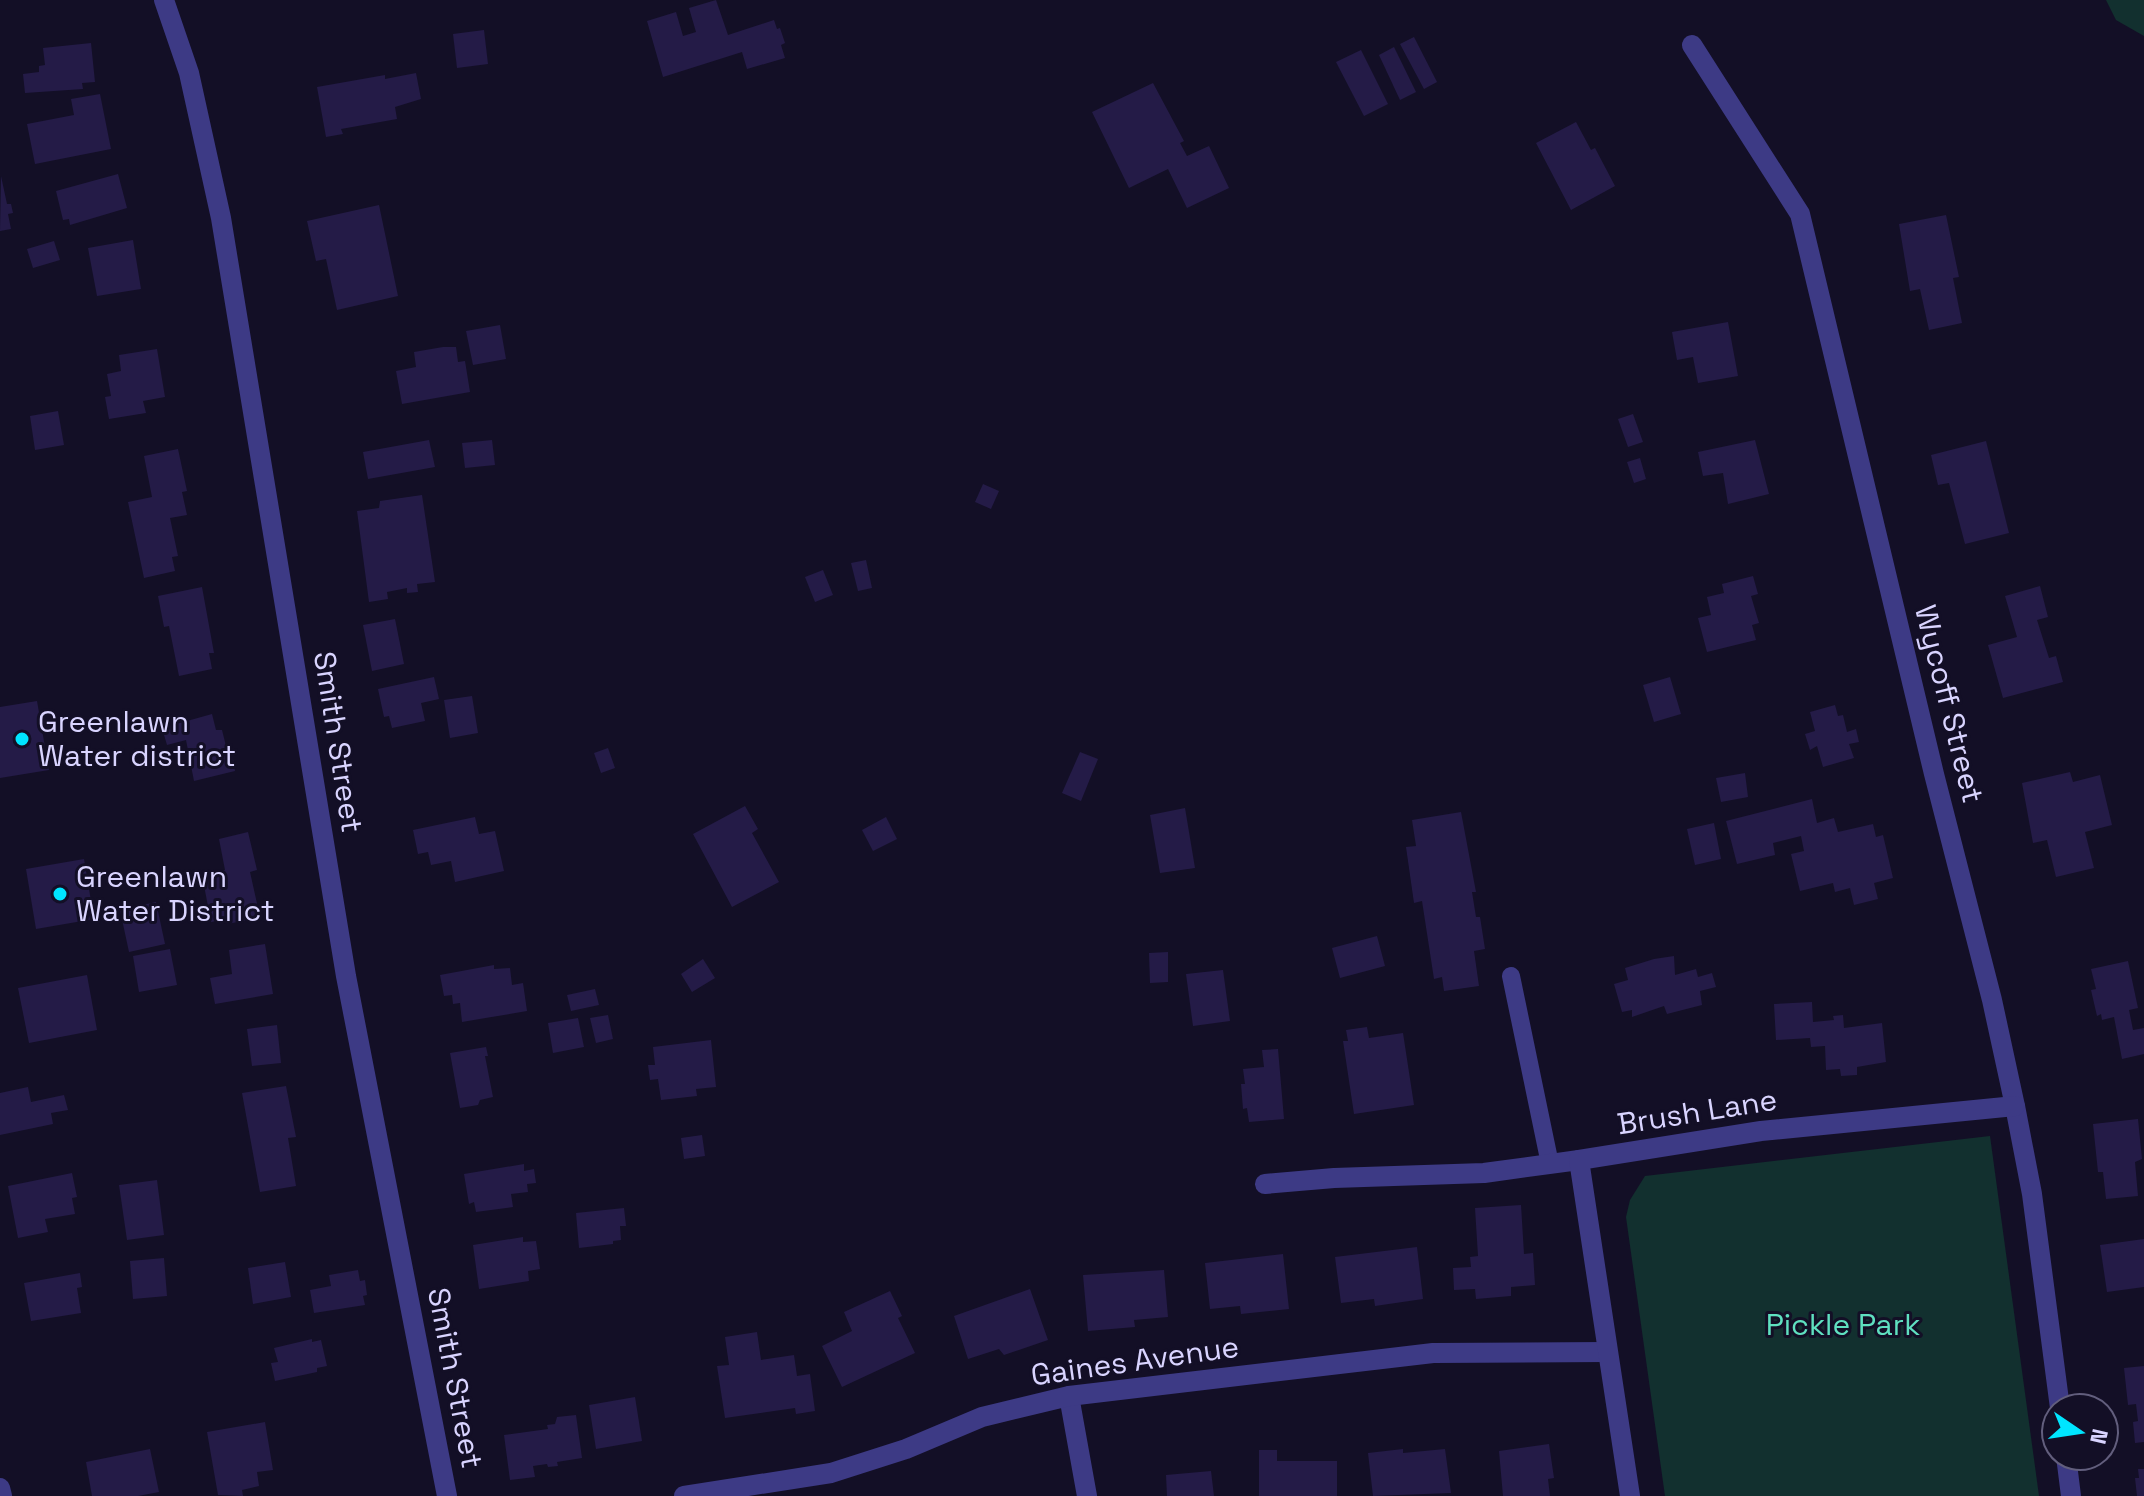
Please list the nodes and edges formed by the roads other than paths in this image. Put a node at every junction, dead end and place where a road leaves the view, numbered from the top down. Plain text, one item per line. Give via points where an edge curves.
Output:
1 (164, 0) edge
2 (1692, 45) dead end
3 (1511, 976) dead end
4 (2015, 1106) junction
5 (1579, 1160) junction
6 (1550, 1164) junction
7 (1265, 1184) dead end
8 (1607, 1352) junction
9 (2058, 1392) edge
10 (1069, 1396) junction
11 (2068, 1472) edge
12 (0, 1488) edge
13 (2, 1496) edge
14 (447, 1496) edge
15 (684, 1496) edge
16 (1087, 1496) edge
17 (1630, 1496) edge
18 (2071, 1496) edge

1 - 14 street, Smith Street via 189,73 221,218 346,976
2 - 4 street, Wycoff Street via 1800,214
3 - 6 lane
4 - 5 street, Brush Lane via 1761,1131
4 - 9 street, Wycoff Street
5 - 6 street
5 - 8 street, Brush Lane
6 - 7 street via 1484,1173
8 - 10 street, Gaines Avenue via 1433,1353
8 - 17 street, Brush Lane
10 - 15 street, Gaines Avenue via 982,1417 831,1473
10 - 16 street
11 - 18 street
12 - 13 street

